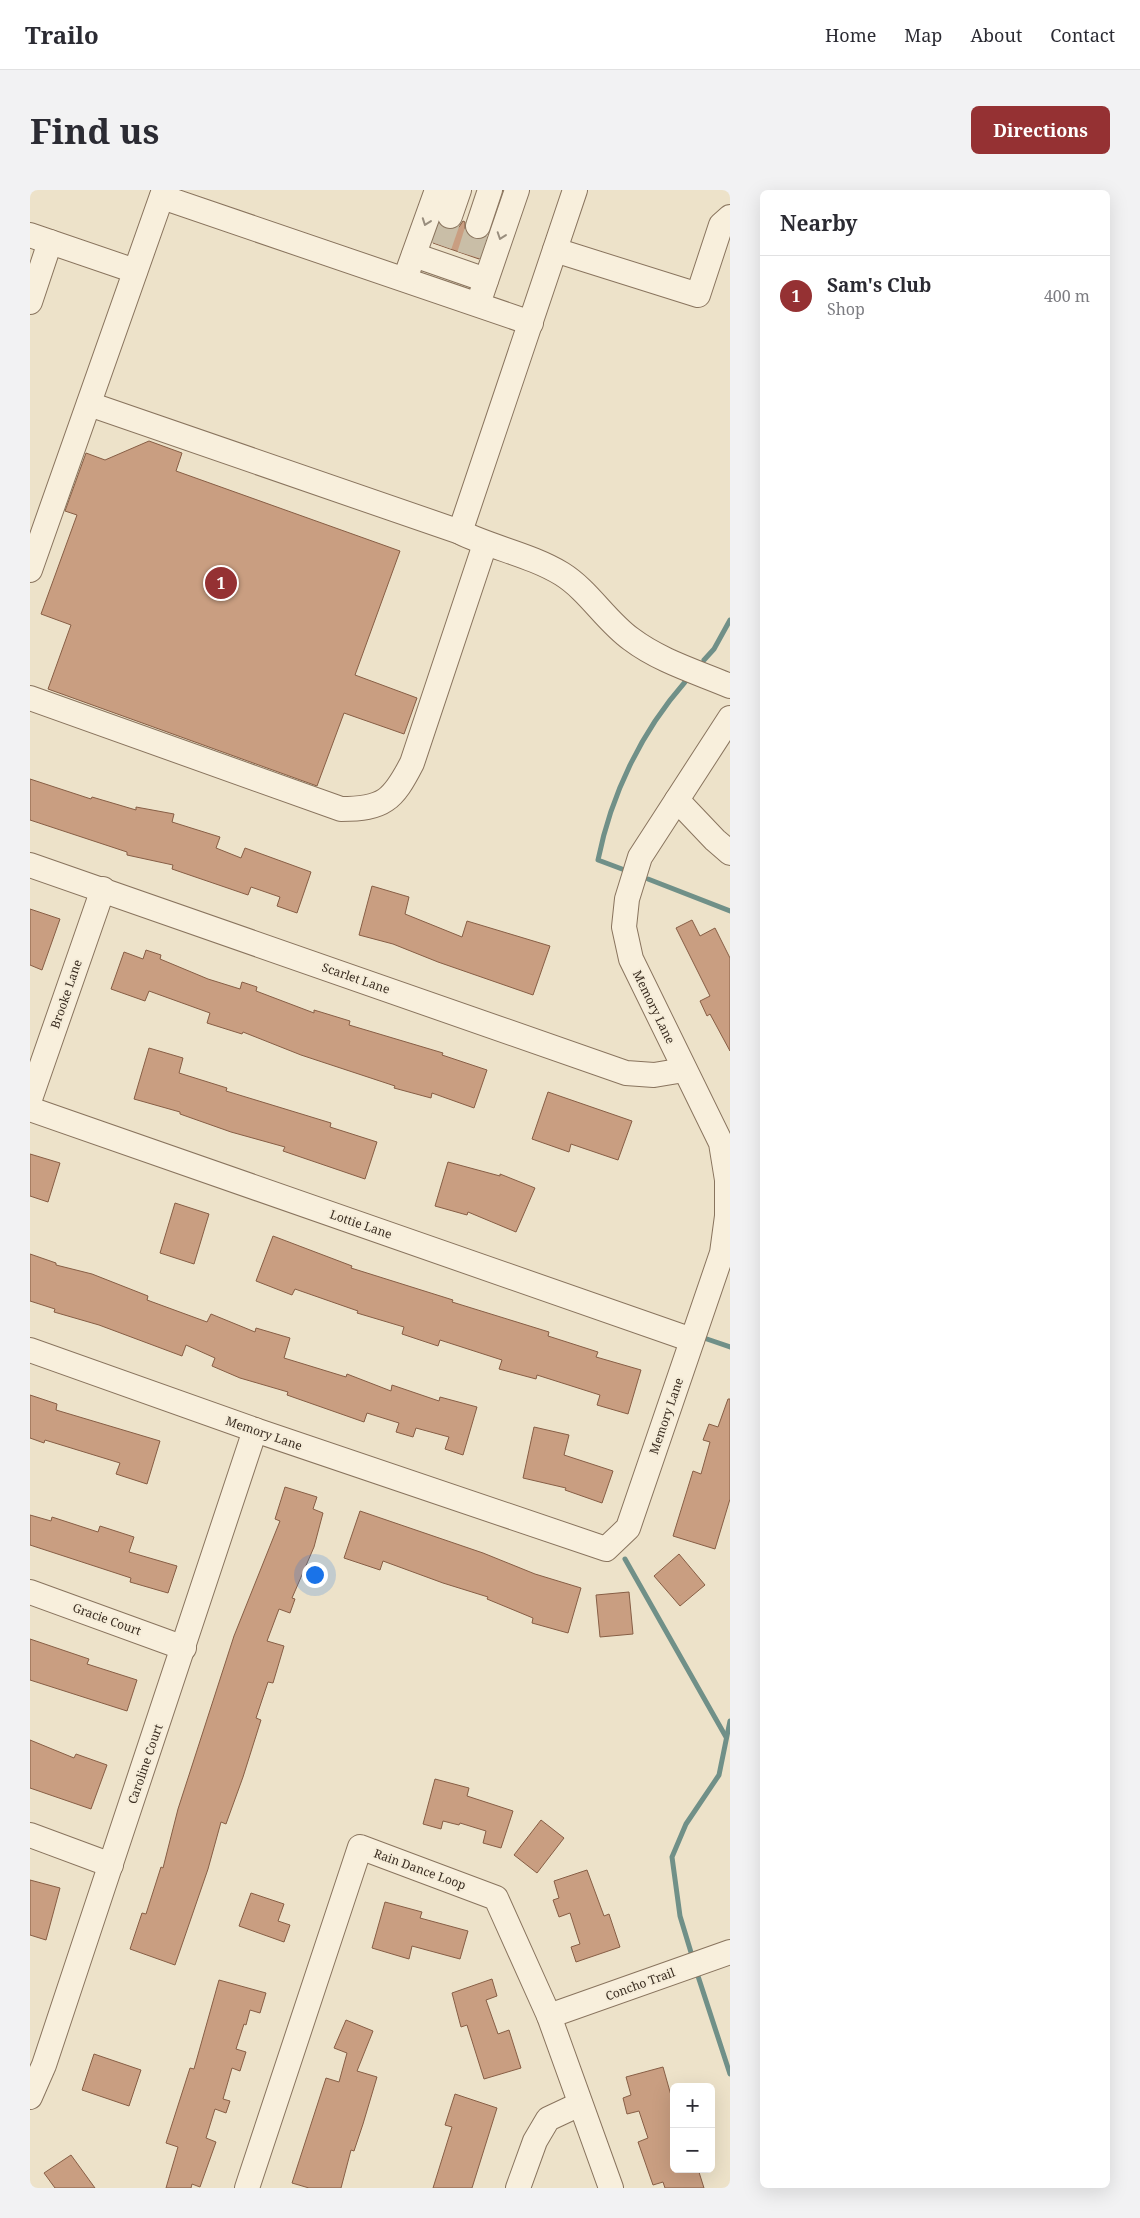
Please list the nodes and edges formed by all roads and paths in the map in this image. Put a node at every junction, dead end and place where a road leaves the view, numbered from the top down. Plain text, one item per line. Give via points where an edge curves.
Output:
1 (437, 190) edge
2 (459, 190) edge
3 (490, 190) edge
4 (517, 190) edge
5 (567, 192) edge
6 (163, 194) edge
7 (450, 216) tunnel mouth
8 (730, 217) edge
9 (478, 226) tunnel mouth
10 (40, 238) edge
11 (555, 250) junction
12 (429, 254) junction
13 (135, 271) junction
14 (405, 279) junction
15 (486, 280) junction
16 (30, 302) edge
17 (478, 304) junction
18 (531, 322) junction
19 (89, 404) junction
20 (460, 532) junction
21 (484, 544) junction
22 (30, 570) edge
23 (730, 686) edge
24 (30, 698) edge
25 (730, 718) edge
26 (677, 800) junction
27 (730, 852) edge
28 (30, 865) edge
29 (103, 889) junction
30 (684, 1070) junction
31 (30, 1099) edge
32 (30, 1109) edge
33 (692, 1340) junction
34 (30, 1350) edge
35 (256, 1430) junction
36 (30, 1592) edge
37 (184, 1648) junction
38 (30, 1835) edge
39 (111, 1865) junction
40 (730, 1952) edge
41 (550, 2016) junction
42 (30, 2098) edge
43 (580, 2104) junction
44 (247, 2188) edge
45 (518, 2188) edge
46 (611, 2188) edge

1 -> 12 street
2 - 7 street
3 - 9 street
4 -> 15 street
5 - 11 street
6 - 13 street
6 - 14 street
8 - 11 street via 721,225 698,295
10 - 13 street
10 - 16 street
11 - 18 street
12 - 14 street
12 - 15 street via 466,263
13 - 19 street
14 - 17 street
15 - 17 street
17 - 18 street
18 - 20 street
19 - 20 street
19 - 22 street
20 - 21 street
21 - 23 street via 540,563 561,574 582,589 629,638 653,654
21 - 24 street via 412,763 400,786 385,801 367,809 341,809
25 - 26 street, Memory Lane
26 - 27 street
26 - 30 street, Memory Lane via 640,857 624,927 631,959
28 - 29 street, Scarlet Lane
29 - 30 street, Scarlet Lane via 626,1073 654,1075
29 - 31 street, Brooke Lane
30 - 33 street, Memory Lane via 721,1143 727,1180 722,1253
32 - 33 street, Lottie Lane
33 - 35 street, Memory Lane via 628,1528 606,1549
34 - 35 street, Memory Lane
35 - 37 street, Caroline Court
36 - 37 street, Gracie Court
37 - 39 street, Caroline Court
38 - 39 street
39 - 42 street, Caroline Court
40 - 41 street, Concho Trail
41 - 43 street, Rain Dance Loop
41 - 44 street, Rain Dance Loop via 496,1898 360,1847
43 - 45 street via 548,2119 535,2141
43 - 46 street, Rain Dance Loop

